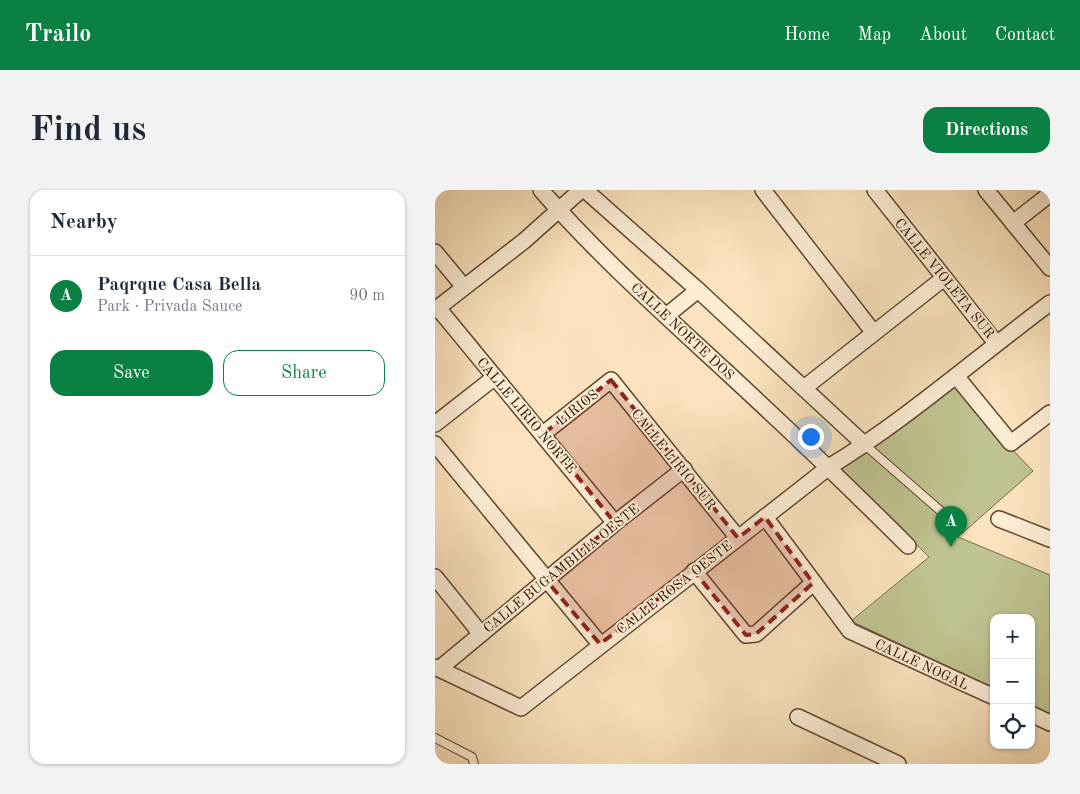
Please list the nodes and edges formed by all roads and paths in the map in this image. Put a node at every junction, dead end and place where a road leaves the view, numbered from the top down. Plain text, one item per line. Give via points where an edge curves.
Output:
1 (541, 190) edge
2 (581, 190) edge
3 (585, 190) edge
4 (763, 190) edge
5 (875, 190) edge
6 (986, 190) edge
7 (1050, 194) edge
8 (559, 211) junction
9 (1013, 223) junction
10 (435, 252) edge
11 (1050, 268) edge
12 (943, 278) junction
13 (464, 287) junction
14 (698, 290) junction
15 (1050, 302) edge
16 (436, 309) edge
17 (666, 316) junction
18 (874, 333) junction
19 (997, 343) junction
20 (956, 376) junction
21 (495, 377) junction
22 (611, 380) joint
23 (804, 388) junction
24 (1050, 413) edge
25 (435, 424) edge
26 (543, 434) junction
27 (435, 444) edge
28 (865, 445) junction
29 (829, 467) junction
30 (683, 469) junction
31 (765, 517) junction
32 (999, 519) dead end
33 (951, 520) dead end
34 (615, 523) junction
35 (738, 538) junction
36 (1050, 539) edge
37 (908, 546) dead end
38 (694, 571) junction
39 (435, 577) edge
40 (547, 580) junction
41 (813, 583) junction
42 (481, 634) junction
43 (600, 644) junction
44 (437, 668) edge
45 (990, 695) edge
46 (1035, 716) edge
47 (798, 717) dead end
48 (1050, 723) edge
49 (435, 738) edge
50 (474, 764) edge
51 (897, 764) edge

1 - 8 street, CALLE NORTE DOS
2 - 8 street
3 - 14 street
4 - 18 street
5 - 12 street, CALLE VIOLETA SUR
6 - 9 street
7 - 9 street
8 - 13 street
8 - 17 street, CALLE NORTE DOS
9 - 11 street
10 - 13 street
12 - 18 street
12 - 19 street, CALLE VIOLETA SUR
13 - 16 street
14 - 17 street
14 - 23 street
15 - 19 street
16 - 21 street, CALLE LIRIO NORTE
17 - 29 street, CALLE NORTE DOS
18 - 23 street
19 - 20 street
20 - 24 street via 1011,443
20 - 28 street
21 - 25 street
21 - 26 street, CALLE LIRIO NORTE
22 - 26 street, LIRIOS
22 - 30 street, CALLE LIRIO SUR
23 - 28 street
26 - 34 street, CALLE LIRIO NORTE
27 - 40 street
28 - 29 street, CALLE ROSA OESTE
28 - 33 lane
29 - 31 street, CALLE ROSA OESTE
29 - 37 street, CALLE NORTE DOS
30 - 34 street, CALLE BUGAMBILIA OESTE
30 - 35 street, CALLE LIRIO SUR
31 - 35 street, CALLE ROSA OESTE
31 - 41 street
32 - 36 street
34 - 40 street, CALLE BUGAMBILIA OESTE
35 - 38 street, CALLE ROSA OESTE
38 - 41 street via 746,635 756,634
38 - 43 street, CALLE ROSA OESTE
39 - 42 street
40 - 42 street, CALLE BUGAMBILIA OESTE
40 - 43 street
41 - 45 street, CALLE NOGAL via 850,631
42 - 44 street, CALLE BUGAMBILIA OESTE
43 - 44 street, CALLE ROSA OESTE via 521,708
46 - 48 street
47 - 51 street
49 - 50 lane via 472,757

